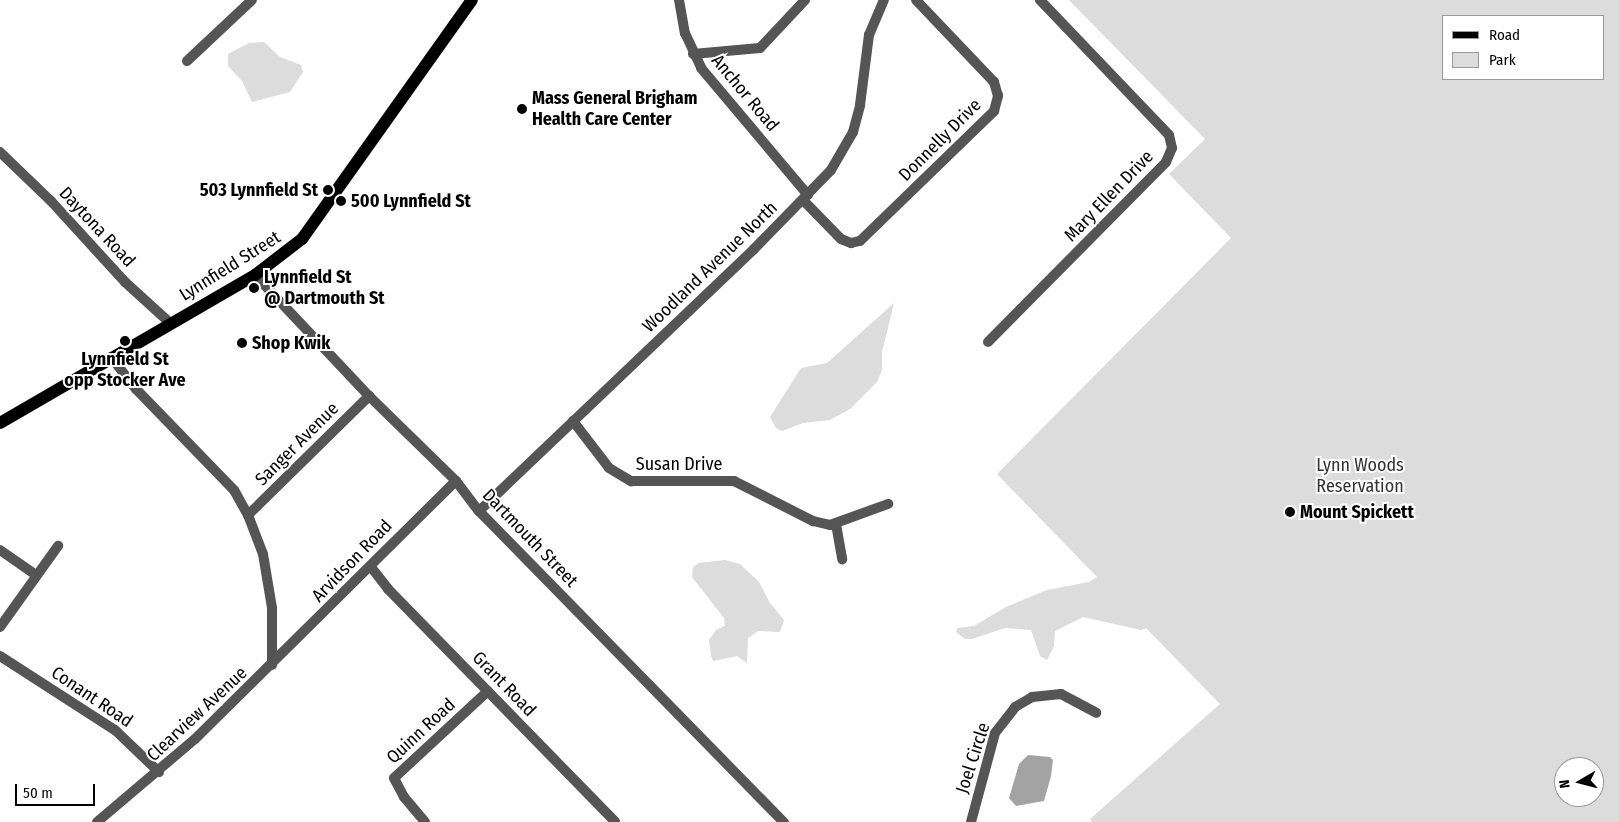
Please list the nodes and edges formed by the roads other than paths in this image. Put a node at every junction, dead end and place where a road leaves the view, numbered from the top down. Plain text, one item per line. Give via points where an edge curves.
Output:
1 (252, 0) edge
2 (472, 0) edge
3 (679, 0) edge
4 (805, 0) edge
5 (884, 0) edge
6 (916, 0) edge
7 (1040, 0) edge
8 (694, 54) junction
9 (187, 62) dead end
10 (0, 152) edge
11 (806, 198) junction
12 (255, 275) junction
13 (170, 323) junction
14 (988, 342) dead end
15 (111, 357) junction
16 (369, 396) junction
17 (573, 421) junction
18 (0, 423) edge
19 (456, 481) junction
20 (888, 504) dead end
21 (479, 511) junction
22 (248, 516) junction
23 (836, 524) junction
24 (58, 546) dead end
25 (0, 550) edge
26 (842, 560) dead end
27 (371, 567) junction
28 (36, 575) junction
29 (0, 627) edge
30 (0, 656) edge
31 (272, 665) junction
32 (488, 691) junction
33 (1096, 713) dead end
34 (159, 772) junction
35 (96, 822) edge
36 (425, 822) edge
37 (615, 822) edge
38 (784, 822) edge
39 (971, 822) edge

1 - 9 street
2 - 12 main road, Lynnfield Street via 317,222 282,257
3 - 8 street, Anchor Road via 685,33
4 - 8 street via 760,48
5 - 11 street, Woodland Avenue North via 869,36 860,106 853,132 839,159
6 - 11 street, Donnelly Drive via 994,82 998,96 994,111 860,241 841,239
7 - 14 street, Mary Ellen Drive via 1169,135 1172,148 1166,162
8 - 11 street, Anchor Road via 701,68
10 - 13 street, Daytona Road via 52,200 125,282
11 - 17 street, Woodland Avenue North
12 - 13 main road, Lynnfield Street
12 - 16 street, Dartmouth Street
13 - 15 main road, Lynnfield Street
15 - 18 main road, Lynnfield Street
15 - 22 street via 136,389 234,490
16 - 19 street, Dartmouth Street
16 - 22 street, Sanger Avenue
17 - 21 street, Woodland Avenue North
17 - 23 street, Susan Drive via 608,468 630,481 734,481 813,521
19 - 21 street, Dartmouth Street
19 - 27 street, Arvidson Road
20 - 23 street, Susan Drive
21 - 38 street, Dartmouth Street
22 - 31 street via 263,554 272,608
23 - 26 street
24 - 28 street
25 - 28 street
27 - 31 street, Arvidson Road
27 - 32 street, Grant Road via 388,589
28 - 29 street
30 - 34 street, Conant Road via 116,730
31 - 34 street, Clearview Avenue
32 - 36 street, Quinn Road via 394,778 404,797
32 - 37 street, Grant Road
33 - 39 street, Joel Circle via 1061,694 1032,697 1015,707 995,733
34 - 35 street, Clearview Avenue

